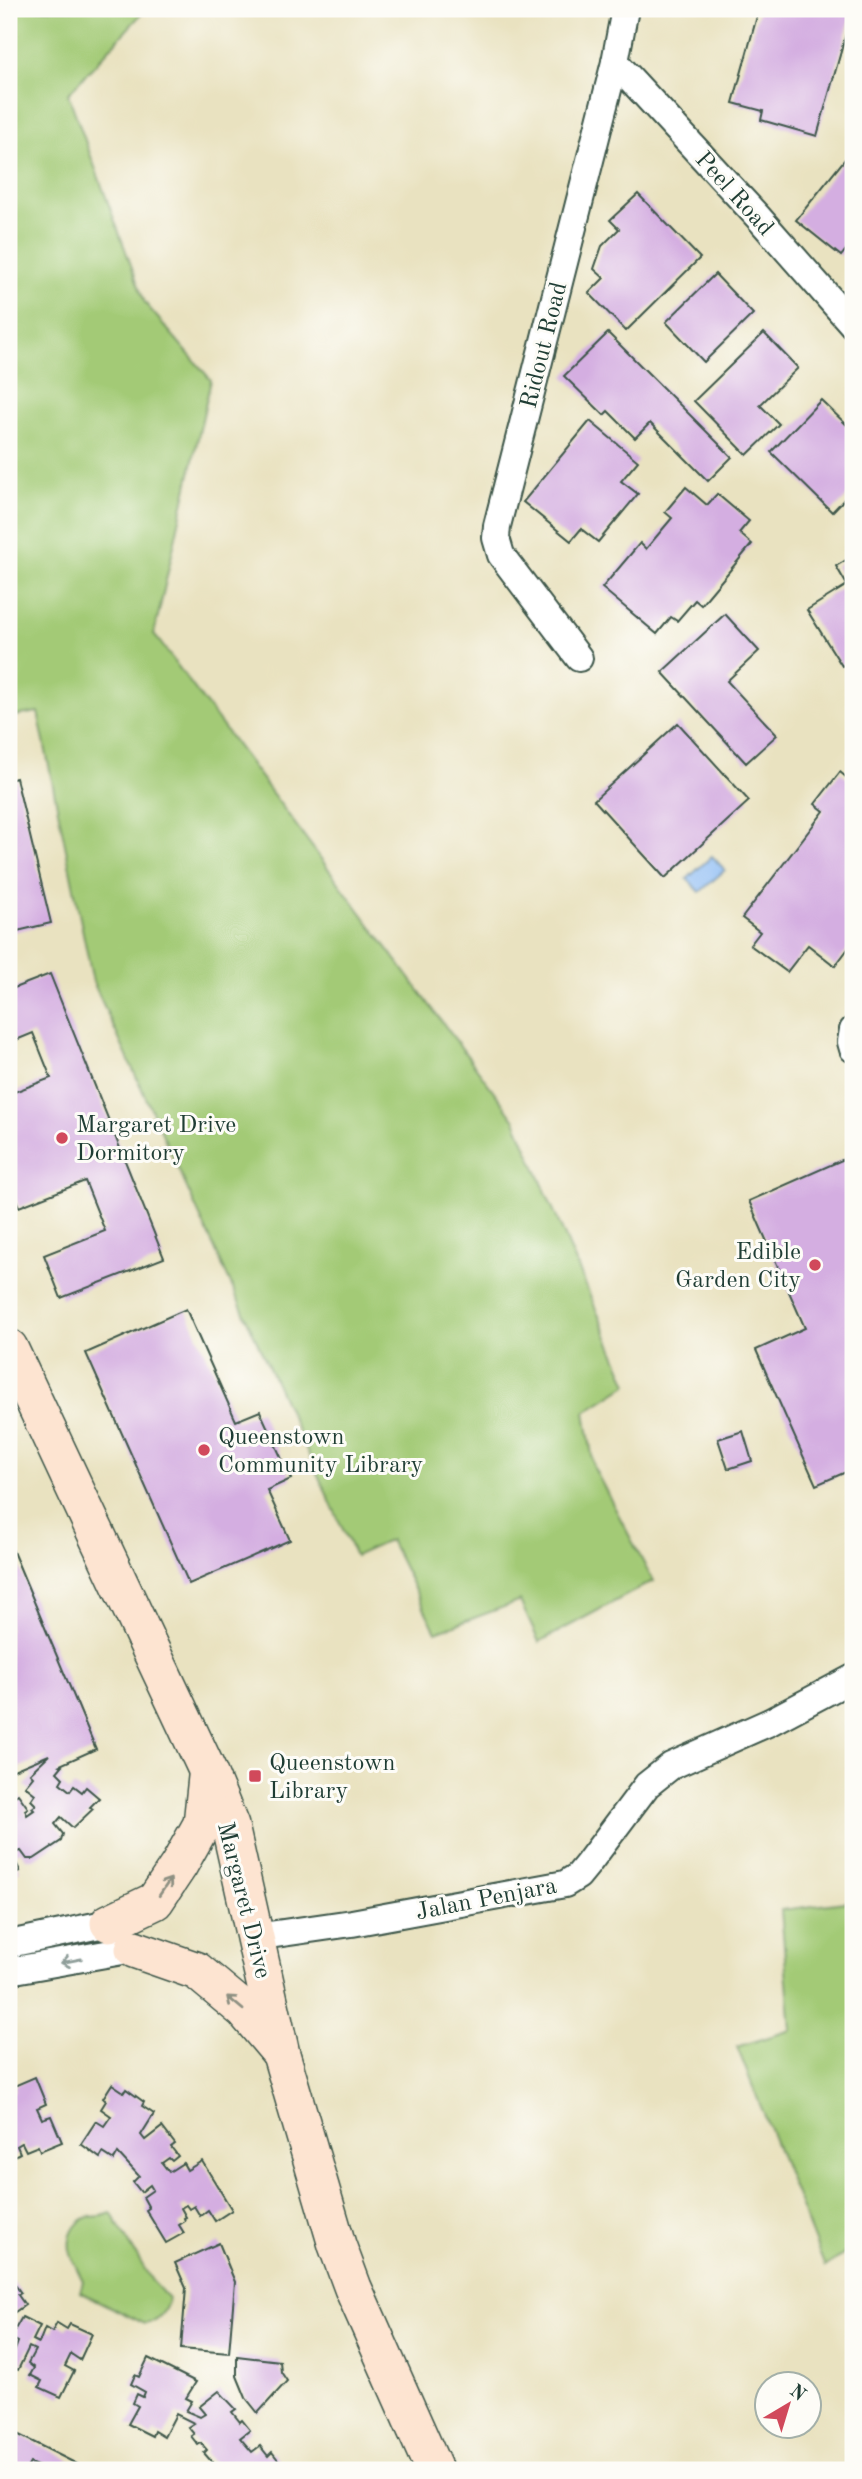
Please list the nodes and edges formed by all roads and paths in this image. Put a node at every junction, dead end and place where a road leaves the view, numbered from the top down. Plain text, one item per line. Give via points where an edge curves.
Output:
1 (625, 9) edge
2 (615, 62) junction
3 (853, 326) edge
4 (579, 658) dead end
5 (853, 1030) edge
6 (853, 1049) edge
7 (9, 1348) edge
8 (853, 1678) edge
9 (208, 1772) junction
10 (109, 1923) joint
11 (256, 1937) junction
12 (9, 1944) edge
13 (134, 1949) joint
14 (9, 1971) edge
15 (281, 2053) junction
16 (433, 2470) edge

1 - 2 street, Ridout Road
2 - 3 street, Peel Road
2 - 4 street, Ridout Road via 496,538 501,555
5 - 6 street
7 - 9 street, Margaret Drive
8 - 11 street, Jalan Penjara via 671,1766 647,1785 578,1876 565,1884
10 -> 9 street via 155,1901 180,1865 202,1824
9 - 11 street, Margaret Drive via 230,1826
10 - 12 street
11 - 15 street, Margaret Drive
13 -> 14 street
15 -> 13 street via 245,2011 197,1971
15 - 16 street, Margaret Drive via 337,2245

